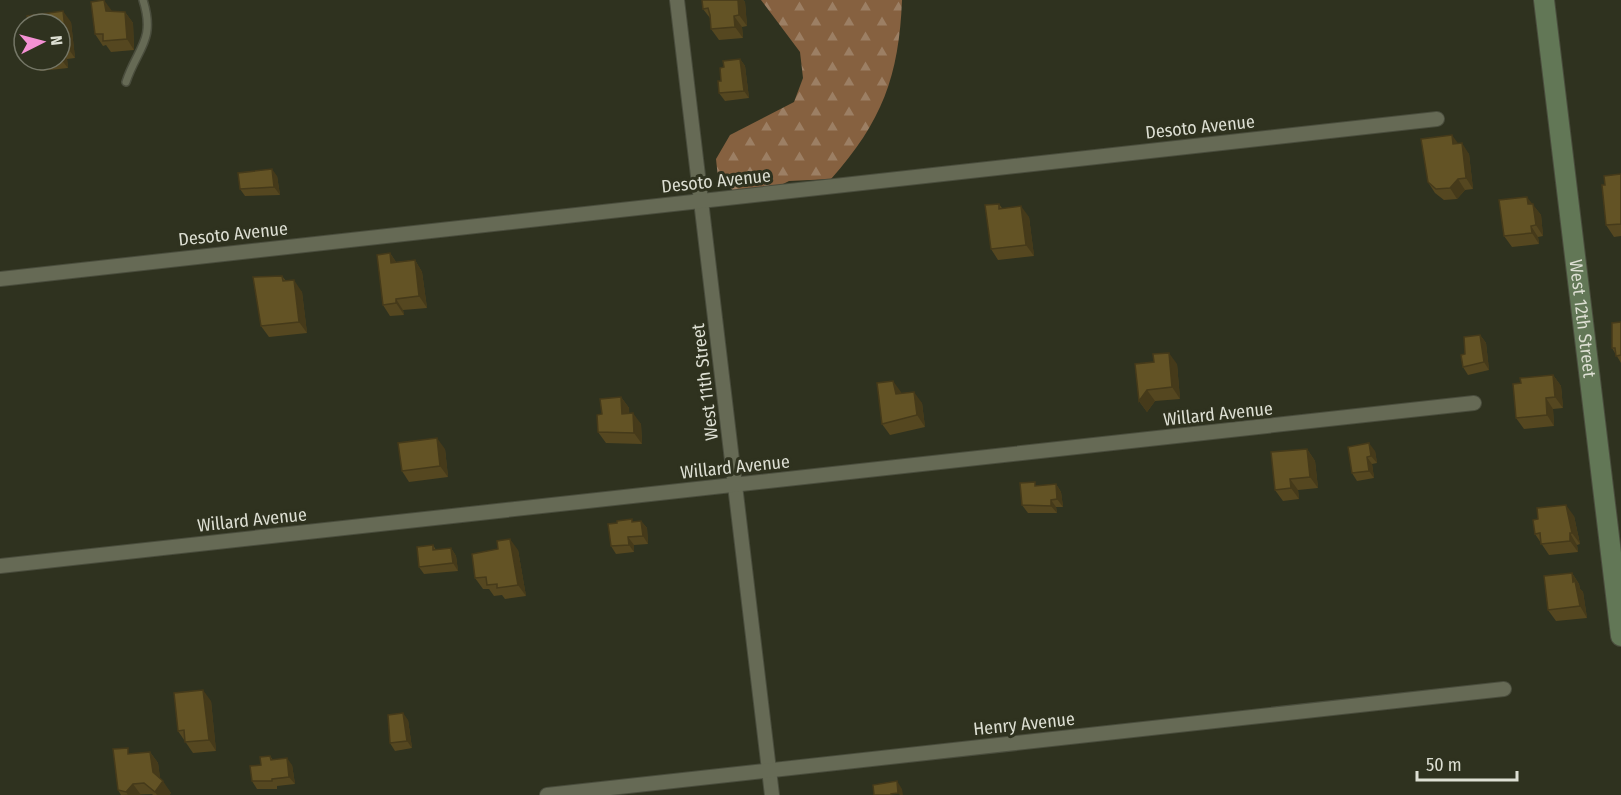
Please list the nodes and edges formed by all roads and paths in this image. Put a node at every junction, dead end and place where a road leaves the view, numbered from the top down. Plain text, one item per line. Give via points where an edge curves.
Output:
1 (143, 0) edge
2 (677, 0) edge
3 (1544, 0) edge
4 (126, 82) dead end
5 (1437, 119) dead end
6 (701, 200) junction
7 (0, 279) edge
8 (1474, 403) dead end
9 (734, 485) junction
10 (0, 566) edge
11 (1621, 636) edge
12 (1504, 689) dead end
13 (769, 770) junction
14 (547, 795) edge
15 (772, 795) edge

1 - 4 lane via 147,32
2 - 6 street, West 11th Street
3 - 11 street, West 12th Street
5 - 6 street, Desoto Avenue
6 - 7 street, Desoto Avenue
6 - 9 street, West 11th Street
8 - 9 street, Willard Avenue
9 - 10 street, Willard Avenue
9 - 13 street, West 11th Street
12 - 13 street, Henry Avenue
13 - 14 street, Henry Avenue
13 - 15 street, West 11th Street

